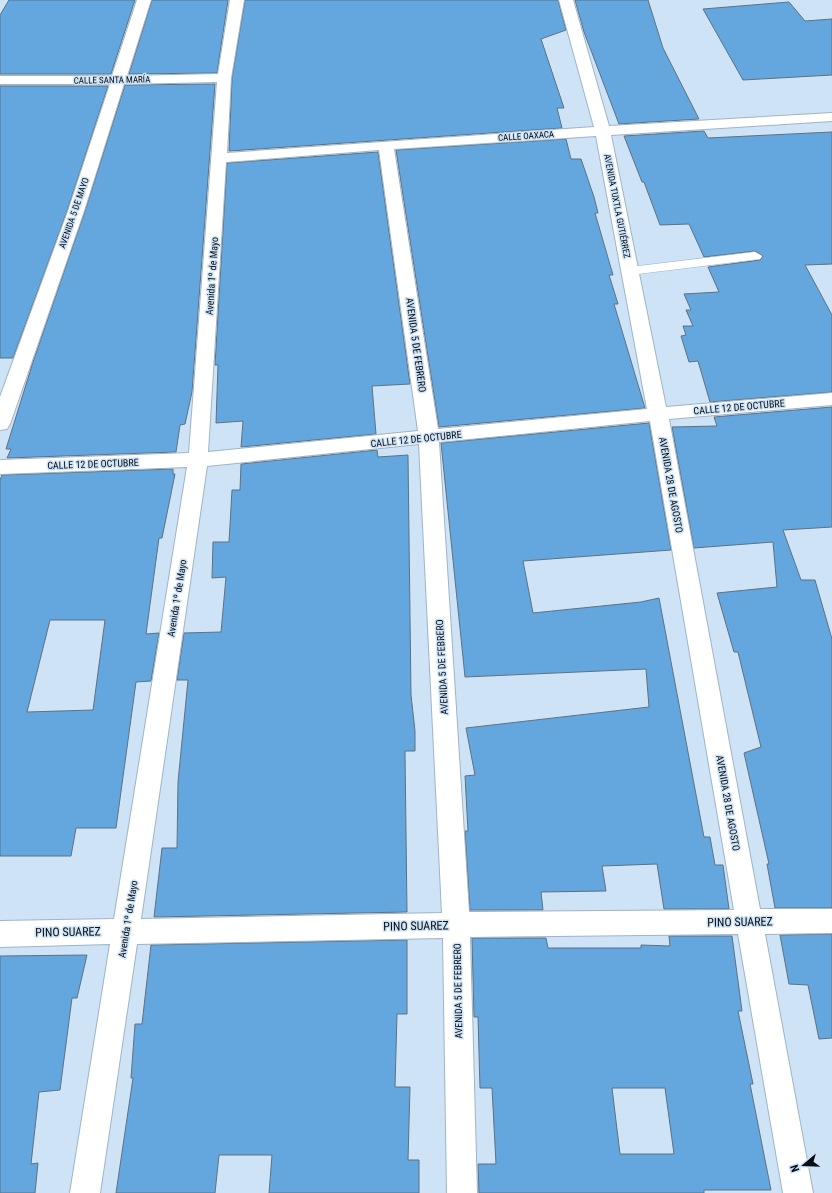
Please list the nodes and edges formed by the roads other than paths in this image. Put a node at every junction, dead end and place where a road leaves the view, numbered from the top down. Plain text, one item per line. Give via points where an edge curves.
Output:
1 (144, 0) edge
2 (237, 0) edge
3 (566, 0) edge
4 (224, 78) junction
5 (0, 80) edge
6 (117, 80) junction
7 (832, 117) edge
8 (603, 132) junction
9 (386, 145) junction
10 (220, 158) junction
11 (755, 256) dead end
12 (630, 271) junction
13 (832, 399) edge
14 (658, 414) junction
15 (0, 424) edge
16 (429, 438) junction
17 (198, 460) junction
18 (0, 467) edge
19 (749, 922) junction
20 (832, 922) edge
21 (456, 925) junction
22 (126, 931) junction
23 (0, 934) edge
24 (85, 1193) edge
25 (462, 1193) edge
26 (798, 1193) edge

1 - 6 street, AVENIDA 5 DE MAYO
2 - 4 street, Avenida 1º de Mayo
3 - 8 street, AVENIDA TUXTLA GUTIÉRREZ
4 - 6 street, CALLE SANTA MARÍA
4 - 10 street, Avenida 1º de Mayo
5 - 6 street, CALLE SANTA MARÍA
6 - 15 street, AVENIDA 5 DE MAYO via 76,211
7 - 8 street, CALLE OAXACA
8 - 9 street, CALLE OAXACA
8 - 12 street, AVENIDA TUXTLA GUTIÉRREZ
9 - 10 street, CALLE OAXACA
9 - 16 street, AVENIDA 5 DE FEBRERO
10 - 17 street, Avenida 1º de Mayo
11 - 12 lane
12 - 14 street, AVENIDA TUXTLA GUTIÉRREZ
13 - 14 street, CALLE 12 DE OCTUBRE
14 - 16 street, CALLE 12 DE OCTUBRE
14 - 19 street, AVENIDA 28 DE AGOSTO
16 - 17 street, CALLE 12 DE OCTUBRE
16 - 21 street, AVENIDA 5 DE FEBRERO
17 - 18 street, CALLE 12 DE OCTUBRE
17 - 22 street, Avenida 1º de Mayo
19 - 20 street, PINO SUAREZ
19 - 21 street, PINO SUAREZ
19 - 26 street, AVENIDA 28 DE AGOSTO
21 - 22 street, PINO SUAREZ
21 - 25 street, AVENIDA 5 DE FEBRERO
22 - 23 street, PINO SUAREZ
22 - 24 street, Avenida 1º de Mayo

